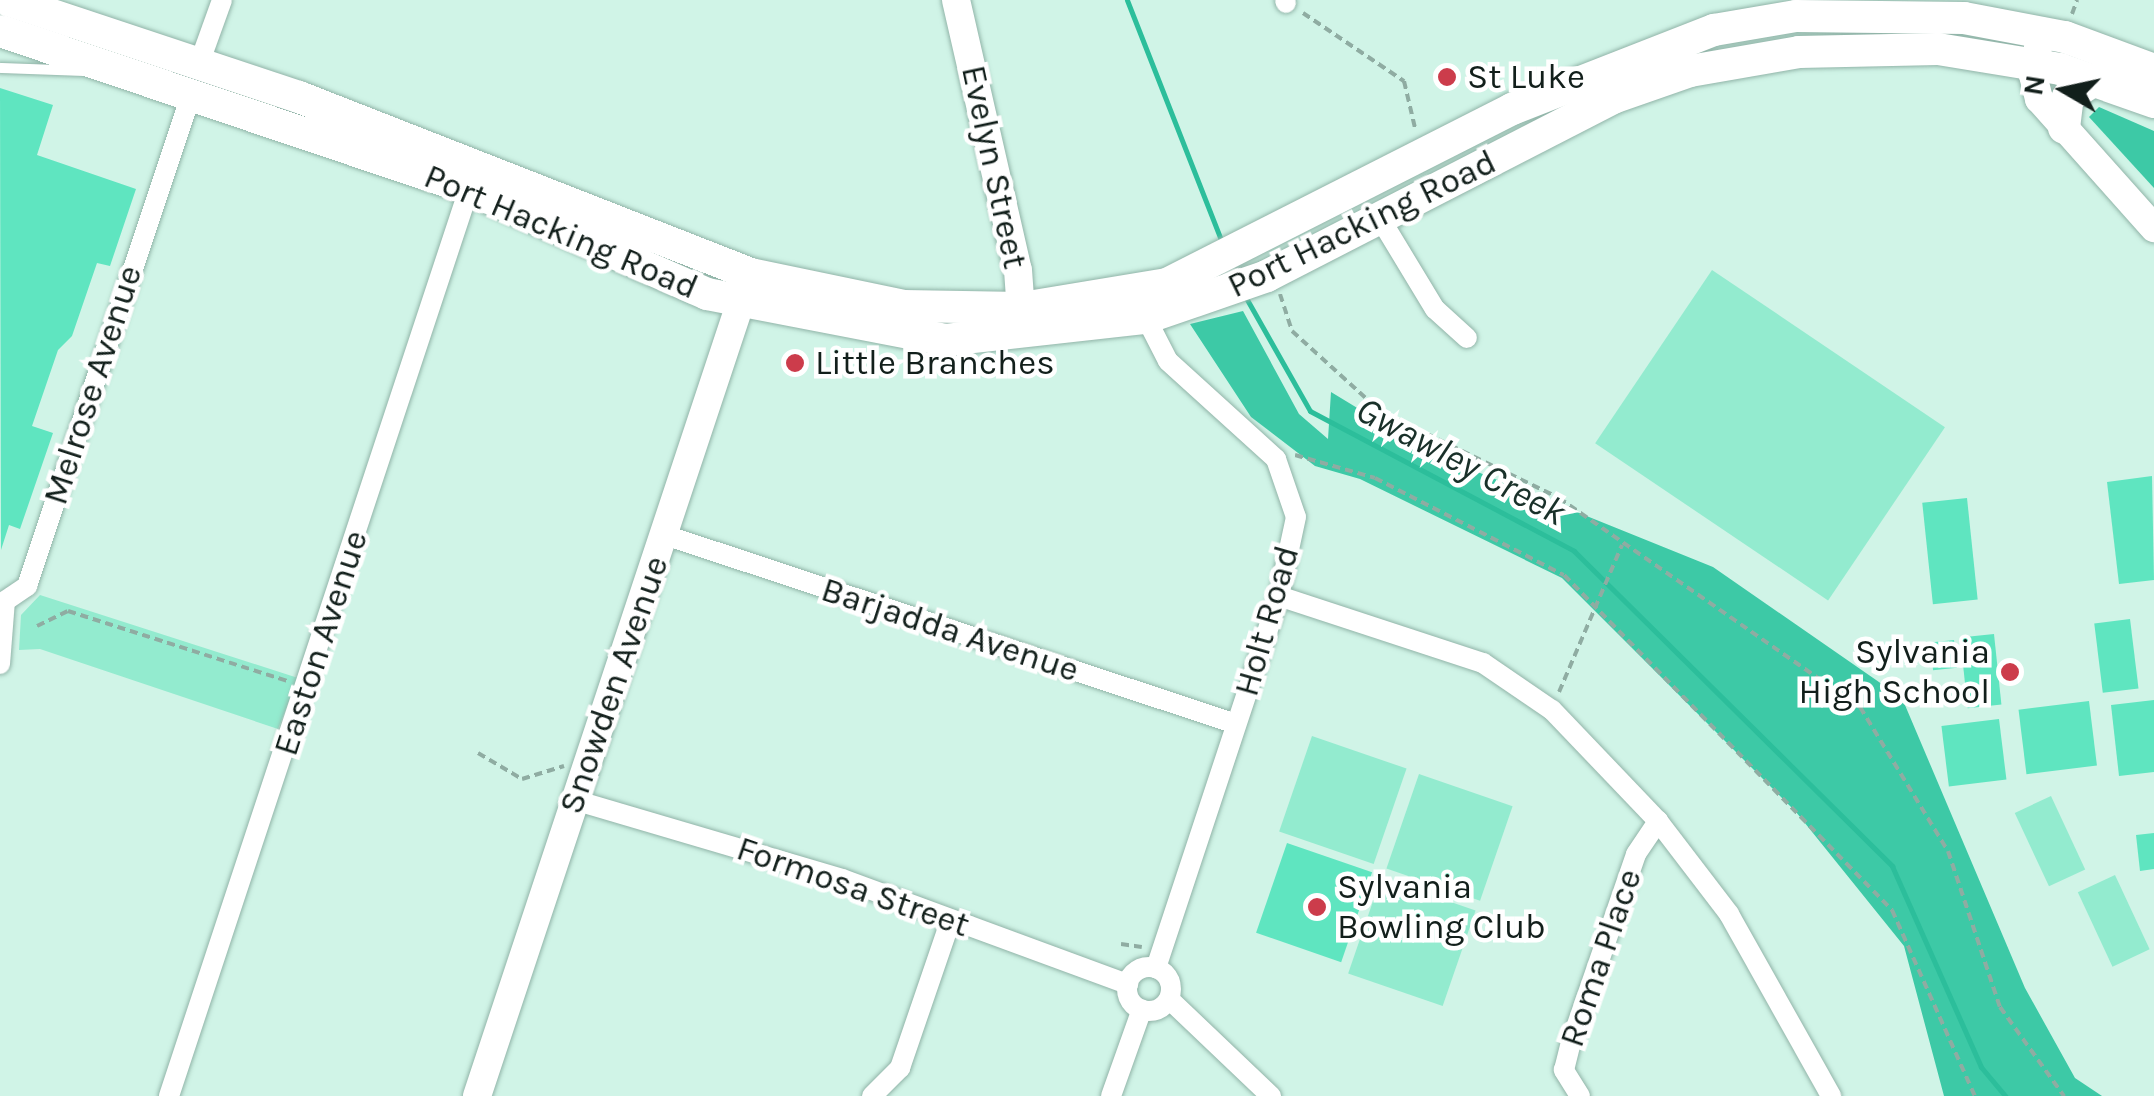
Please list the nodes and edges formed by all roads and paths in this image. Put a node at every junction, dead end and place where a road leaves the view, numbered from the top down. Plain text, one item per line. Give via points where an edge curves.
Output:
1 (7, 0) edge
2 (222, 0) edge
3 (956, 0) edge
4 (1286, 2) edge
5 (66, 20) junction
6 (0, 31) edge
7 (2041, 31) junction
8 (200, 64) junction
9 (2034, 64) junction
10 (0, 68) edge
11 (112, 68) junction
12 (2154, 70) edge
13 (2094, 80) junction
14 (299, 97) junction
15 (190, 98) junction
16 (2154, 102) edge
17 (2064, 128) junction
18 (1423, 159) junction
19 (469, 189) junction
20 (1381, 220) junction
21 (2154, 228) edge
22 (1267, 272) junction
23 (1199, 286) junction
24 (745, 289) junction
25 (1146, 318) junction
26 (1022, 322) junction
27 (1467, 338) dead end
28 (1266, 448) junction
29 (665, 535) junction
30 (1622, 544) junction
31 (1280, 596) junction
32 (2, 601) edge
33 (1592, 605) junction
34 (38, 626) dead end
35 (0, 664) edge
36 (305, 687) junction
37 (1552, 710) junction
38 (1236, 724) junction
39 (478, 753) dead end
40 (588, 761) junction
41 (574, 800) junction
42 (1658, 820) junction
43 (950, 922) junction
44 (1156, 968) junction
45 (1128, 984) junction
46 (1168, 998) junction
47 (1142, 1009) junction
48 (169, 1096) edge
49 (477, 1096) edge
50 (872, 1096) edge
51 (1111, 1096) edge
52 (1272, 1096) edge
53 (1580, 1096) edge
54 (1831, 1096) edge
55 (1975, 1096) edge
56 (2064, 1096) edge

1 - 5 main road, Port Hacking Road
2 - 8 street
3 - 26 street, Evelyn Street
4 - 18 path via 1404,81
5 - 8 main road, Port Hacking Road
5 - 15 main road via 95,45 178,72
6 - 11 main road, Port Hacking Road
7 - 9 street
7 - 12 main road, Port Hacking Road
7 - 18 main road, Port Hacking Road via 1845,14 1714,30 1512,109
8 - 14 main road, Port Hacking Road
9 - 13 main road, Port Hacking Road
9 - 17 street via 2036,93
9 - 20 main road, Port Hacking Road via 1877,47 1690,72 1613,98
10 - 11 lane
11 - 15 main road, Port Hacking Road
13 - 16 main road, Port Hacking Road
13 - 17 main road via 2068,96
14 - 15 main road via 218,84
14 - 24 main road, Port Hacking Road
15 - 19 main road, Port Hacking Road
15 - 32 street, Melrose Avenue via 27,586
17 - 21 street
18 - 22 main road, Port Hacking Road
19 - 24 main road, Port Hacking Road
19 - 36 street, Easton Avenue
20 - 22 main road, Port Hacking Road
20 - 27 street via 1435,309
22 - 23 main road, Port Hacking Road
22 - 30 path via 1292,331 1380,410 1559,498
23 - 25 main road, Port Hacking Road
23 - 26 main road, Port Hacking Road
24 - 26 main road, Port Hacking Road via 896,335
24 - 29 street, Snowden Avenue
25 - 26 main road, Port Hacking Road
25 - 28 street, Holt Road via 1168,361
28 - 31 street, Holt Road via 1286,474 1296,517
28 - 33 path via 1375,478 1526,552
29 - 38 street, Barjadda Avenue
29 - 40 street, Snowden Avenue
30 - 33 path
30 - 56 path via 1860,707 1948,851 2000,1008
31 - 37 street via 1483,662
31 - 38 street, Holt Road
32 - 35 street, Melrose Avenue
33 - 37 path
33 - 55 path via 1892,910
34 - 36 path via 68,611
36 - 48 street, Easton Avenue
37 - 42 street
38 - 44 street, Holt Road
39 - 40 path via 522,779
40 - 41 street, Snowden Avenue
41 - 43 street, Formosa Street via 842,880
41 - 49 street, Snowden Avenue
42 - 53 street, Roma Place via 1636,854 1570,1042 1564,1070
42 - 54 street via 1729,914
43 - 45 street, Formosa Street
43 - 50 street via 900,1068
44 - 45 street
44 - 46 street via 1169,980
45 - 47 street
46 - 47 street
46 - 52 street
47 - 51 street

